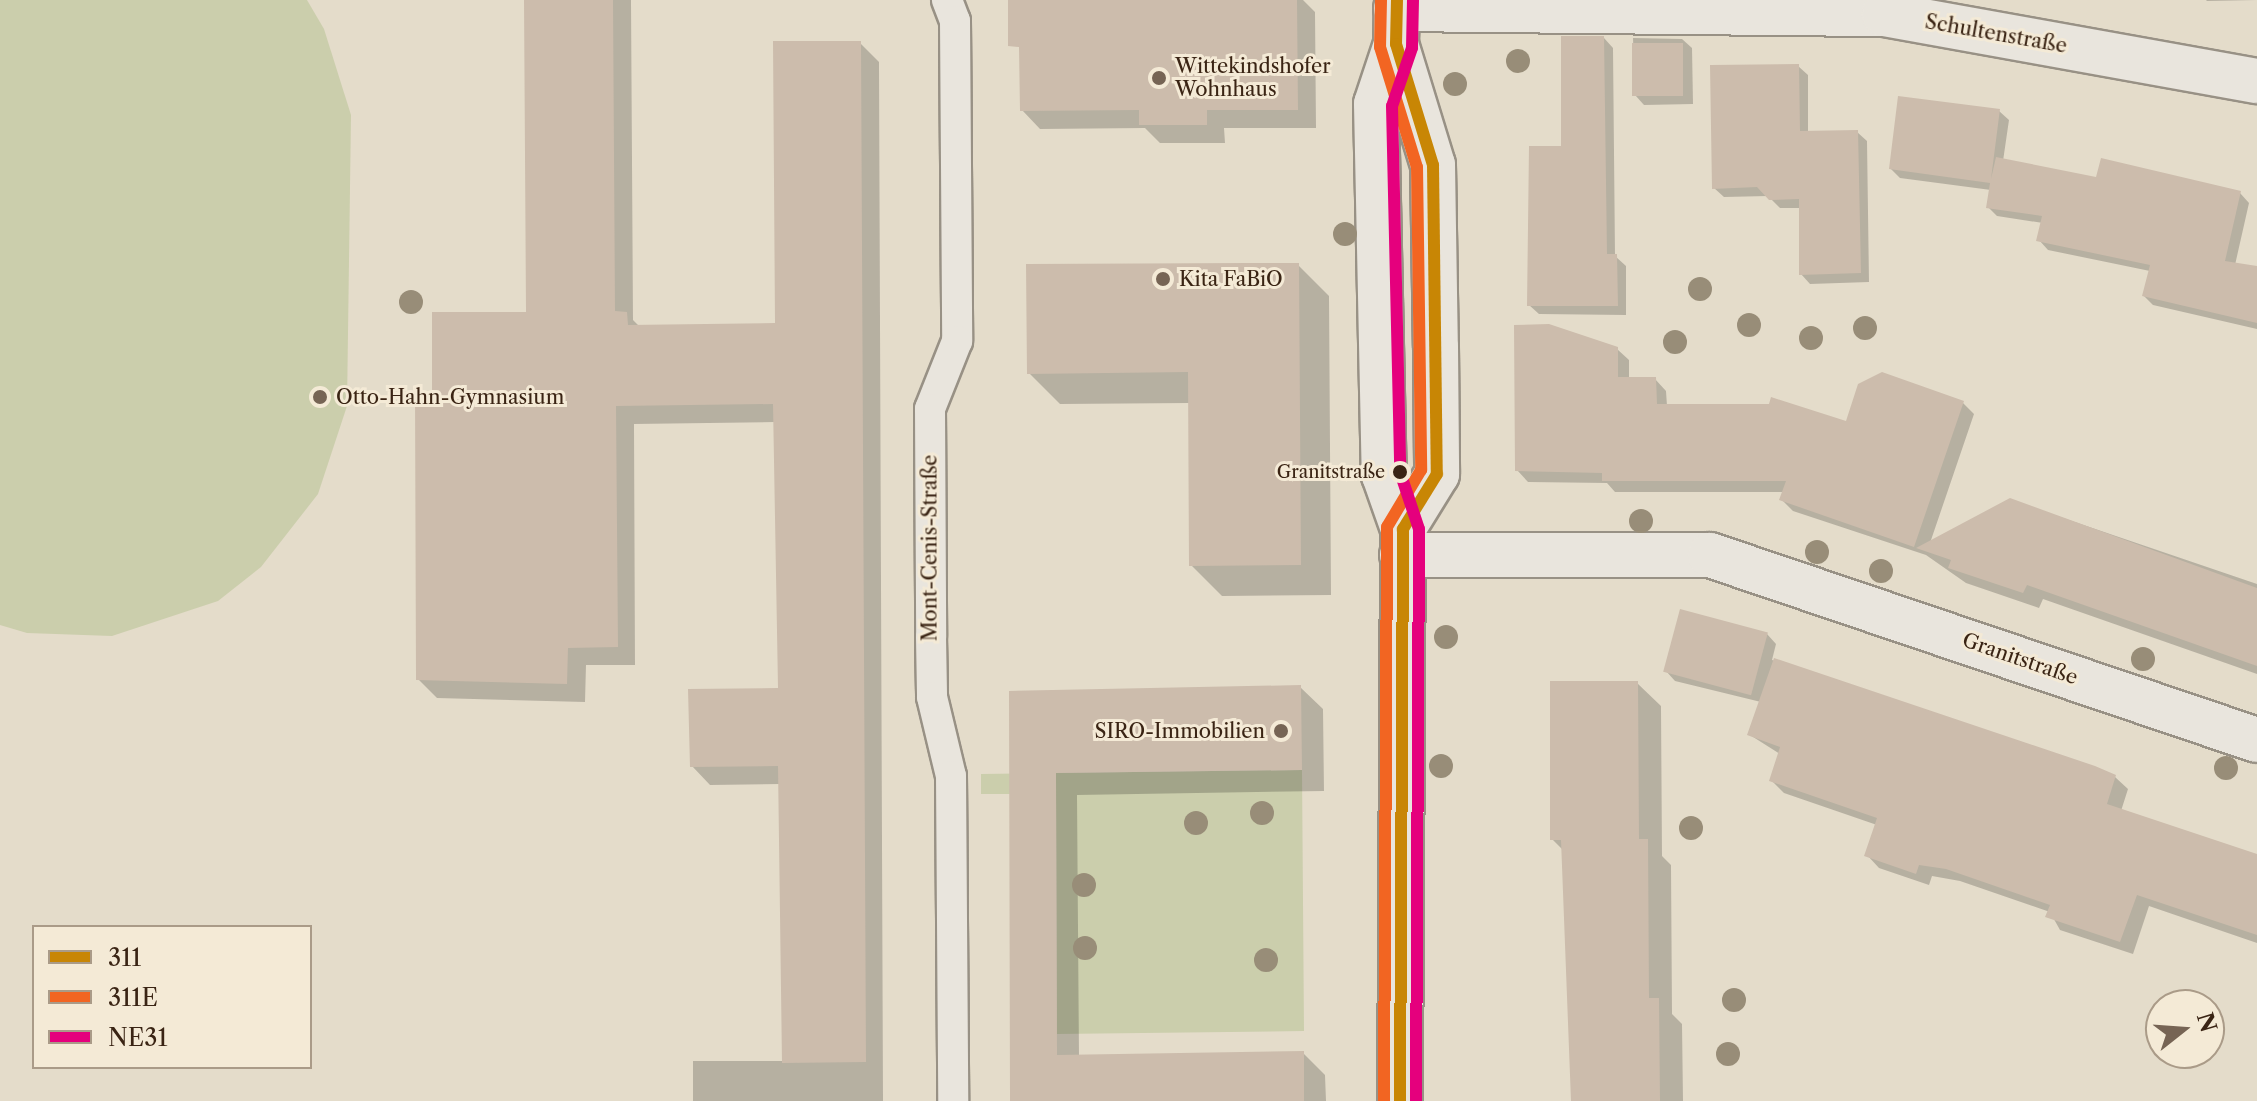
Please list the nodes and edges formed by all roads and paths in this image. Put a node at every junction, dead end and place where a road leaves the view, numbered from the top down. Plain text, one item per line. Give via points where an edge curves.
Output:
1 (947, 0) edge
2 (1396, 18) edge
3 (2257, 81) edge
4 (1403, 542) junction
5 (2257, 740) edge
6 (953, 1101) edge
7 (1400, 1101) edge

1 - 6 lane, Mont-Cenis-Straße via 955,21 957,341 930,409 931,637 932,697 951,776
2 - 3 street, Schultenstraße via 1884,14
2 - 4 street via 1376,104 1384,475
4 - 5 street, Granitstraße via 1710,555
4 - 7 street

